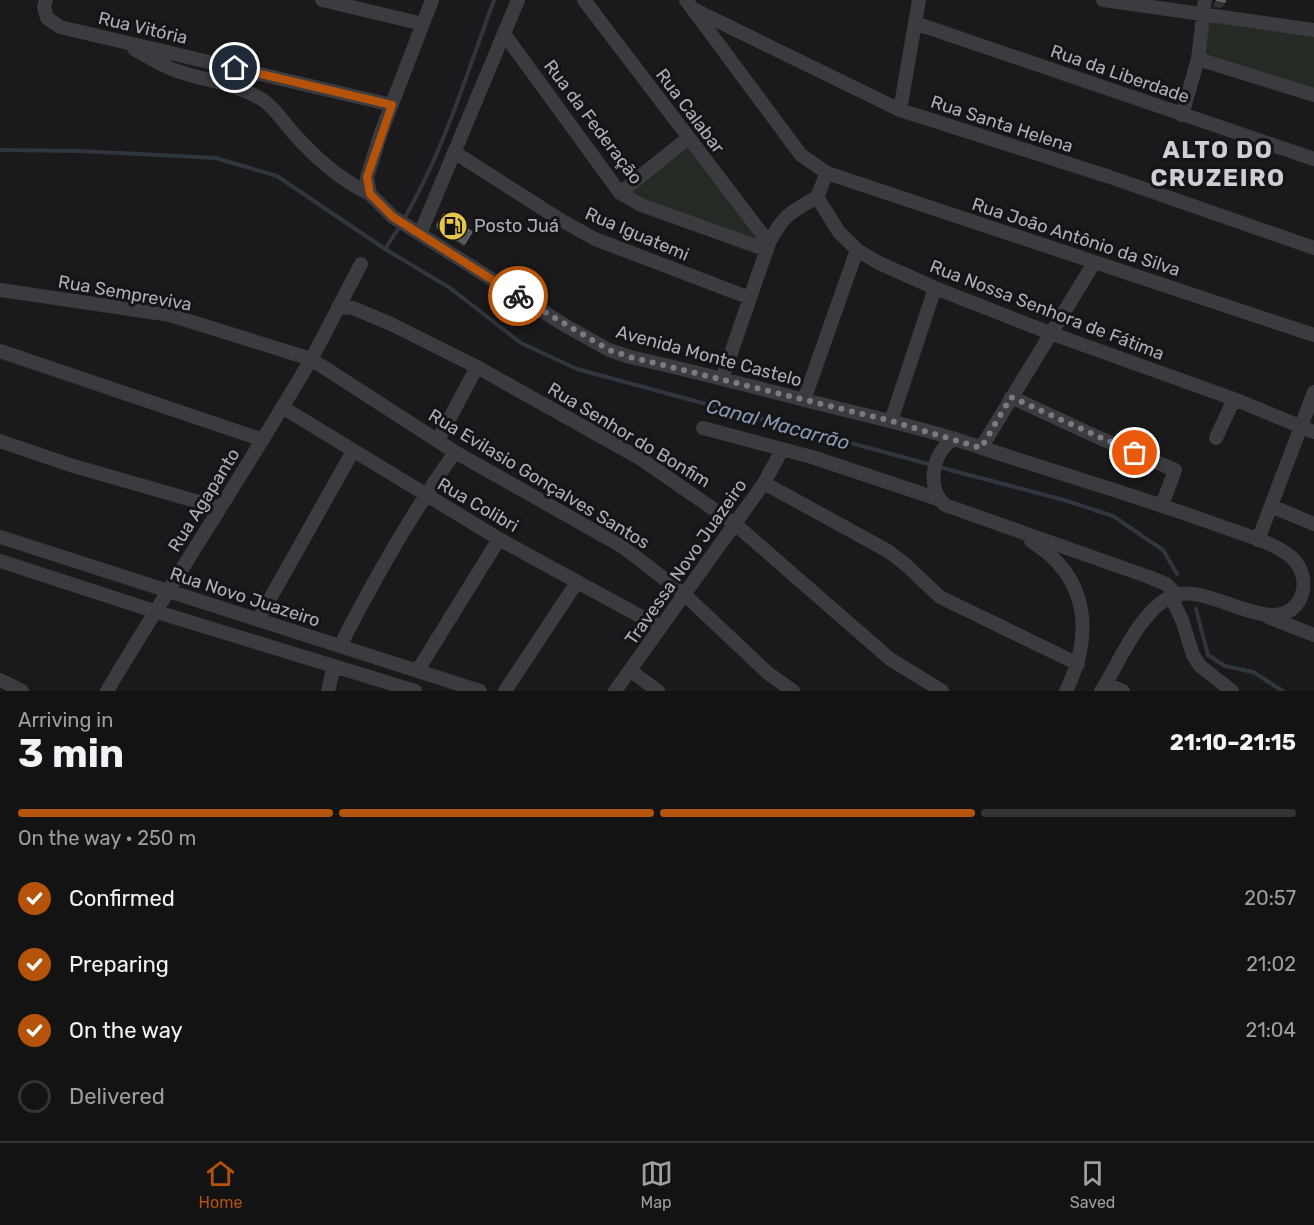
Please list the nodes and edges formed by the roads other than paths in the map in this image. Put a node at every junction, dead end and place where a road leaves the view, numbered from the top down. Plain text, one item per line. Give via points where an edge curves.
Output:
1 (46, 0) edge
2 (322, 0) edge
3 (432, 0) edge
4 (518, 0) edge
5 (584, 0) edge
6 (919, 0) edge
7 (1102, 0) edge
8 (688, 4) edge
9 (1204, 7) edge
10 (915, 23) junction
11 (423, 24) junction
12 (1314, 30) edge
13 (505, 35) junction
14 (122, 42) junction
15 (1198, 59) junction
16 (1314, 95) edge
17 (392, 105) junction
18 (900, 110) junction
19 (1182, 115) junction
20 (688, 138) junction
21 (454, 152) junction
22 (1314, 159) edge
23 (827, 173) junction
24 (620, 193) junction
25 (370, 194) junction
26 (817, 197) junction
27 (414, 230) junction
28 (768, 247) junction
29 (1314, 248) edge
30 (857, 250) junction
31 (1094, 263) junction
32 (361, 264) dead end
33 (935, 288) junction
34 (0, 290) edge
35 (750, 298) junction
36 (338, 307) junction
37 (1050, 333) junction
38 (1314, 335) edge
39 (0, 351) edge
40 (311, 359) junction
41 (477, 367) junction
42 (722, 379) junction
43 (1314, 392) edge
44 (1011, 397) junction
45 (1234, 399) junction
46 (804, 400) junction
47 (282, 407) junction
48 (891, 421) junction
49 (1300, 427) junction
50 (704, 428) dead end
51 (927, 432) junction
52 (1314, 432) edge
53 (1216, 438) dead end
54 (954, 439) junction
55 (263, 440) junction
56 (438, 440) junction
57 (0, 441) edge
58 (981, 448) junction
59 (353, 450) junction
60 (782, 450) junction
61 (455, 452) junction
62 (940, 455) junction
63 (764, 483) junction
64 (424, 495) junction
65 (938, 499) junction
66 (1162, 505) junction
67 (1271, 506) junction
68 (220, 508) junction
69 (735, 524) junction
70 (1314, 524) edge
71 (1002, 525) junction
72 (0, 537) edge
73 (499, 539) junction
74 (1258, 540) junction
75 (0, 561) edge
76 (577, 582) junction
77 (168, 592) junction
78 (684, 594) junction
79 (1176, 595) junction
80 (154, 611) junction
81 (1264, 615) junction
82 (258, 620) junction
83 (660, 627) junction
84 (1314, 635) edge
85 (340, 646) junction
86 (1078, 664) junction
87 (334, 666) junction
88 (418, 670) junction
89 (631, 672) junction
90 (0, 680) edge
91 (1104, 687) edge
92 (22, 691) edge
93 (107, 691) edge
94 (328, 691) edge
95 (415, 691) edge
96 (480, 691) edge
97 (505, 691) edge
98 (615, 691) edge
99 (658, 691) edge
100 (793, 691) edge
101 (942, 691) edge
102 (1066, 691) edge
103 (1123, 691) edge
104 (1232, 691) edge

1 - 14 street, Rua Vitória via 47,18 60,27
2 - 11 street
3 - 11 street
4 - 13 street
5 - 20 street, Rua Calabar
6 - 10 street
7 - 9 street
8 - 18 street, Rua Santa Helena
8 - 23 street, Rua João Antônio da Silva via 801,155
9 - 12 street
9 - 15 street
10 - 18 street
10 - 19 street, Rua da Liberdade
11 - 17 street
13 - 21 street
13 - 24 street, Rua da Federação
14 - 17 street, Rua Vitória
14 - 25 street, Avenida Monte Castelo via 166,67 237,87 266,102 322,163
15 - 16 street
15 - 19 street
17 - 25 street via 367,177
18 - 29 street, Rua Santa Helena
19 - 22 street, Rua da Liberdade
20 - 24 street
20 - 28 street, Rua Calabar
21 - 27 street
21 - 35 street, Rua Iguatemi via 595,239
23 - 26 street
23 - 31 street, Rua João Antônio da Silva
24 - 28 street, Rua da Federação via 641,205
25 - 27 street, Avenida Monte Castelo
26 - 28 street via 785,216
26 - 30 street, Rua Nossa Senhora de Fátima via 839,232
27 - 42 street, Avenida Monte Castelo via 609,350
28 - 35 street
30 - 33 street, Rua Nossa Senhora de Fátima
30 - 46 street
31 - 37 street
31 - 38 street, Rua João Antônio da Silva
32 - 36 street, Rua Agapanto
33 - 37 street, Rua Nossa Senhora de Fátima
33 - 48 street
34 - 40 street, Rua Sempreviva via 170,315
35 - 42 street
36 - 40 street, Rua Agapanto
36 - 41 street, Rua Senhor do Bonfim via 359,310
37 - 44 street
37 - 45 street, Rua Nossa Senhora de Fátima
39 - 55 street
40 - 47 street, Rua Agapanto
40 - 56 street, Rua Evilasio Gonçalves Santos
41 - 56 street
41 - 69 street, Rua Senhor do Bonfim via 641,459
42 - 46 street, Avenida Monte Castelo
43 - 49 street
44 - 58 street
44 - 66 street via 1175,470
45 - 49 street, Rua Nossa Senhora de Fátima
45 - 53 street
46 - 48 street, Avenida Monte Castelo
47 - 55 street, Rua Agapanto
47 - 59 street, Rua Colibri
48 - 51 street, Avenida Monte Castelo
49 - 52 street, Rua Nossa Senhora de Fátima
49 - 67 street
50 - 60 street
51 - 54 street, Avenida Monte Castelo
51 - 62 street via 938,442
54 - 58 street, Avenida Monte Castelo
54 - 62 street via 946,443
55 - 68 street, Rua Agapanto
56 - 61 street, Rua Evilasio Gonçalves Santos
57 - 68 street
58 - 66 street, Avenida Monte Castelo
59 - 64 street, Rua Colibri
59 - 82 street
60 - 63 street, Travessa Novo Juazeiro
60 - 65 street
61 - 64 street
61 - 78 street, Rua Evilasio Gonçalves Santos via 622,547
62 - 65 street via 932,477
63 - 69 street, Travessa Novo Juazeiro
63 - 86 street via 888,551 940,597
64 - 73 street, Rua Colibri
64 - 85 street
65 - 71 street
66 - 74 street, Avenida Monte Castelo
67 - 70 street
67 - 74 street
68 - 77 street, Rua Agapanto
69 - 78 street, Travessa Novo Juazeiro
69 - 101 street, Rua Senhor do Bonfim via 890,659
71 - 79 street via 1149,577 1166,584
71 - 86 street via 1046,551 1077,593 1084,623
72 - 77 street, Rua Novo Juazeiro
73 - 76 street, Rua Colibri
73 - 88 street
74 - 81 street, Avenida Monte Castelo via 1294,560 1304,582 1293,607 1277,615
75 - 80 street
76 - 83 street, Rua Colibri
76 - 97 street
77 - 80 street, Rua Agapanto
77 - 82 street, Rua Novo Juazeiro
78 - 83 street, Travessa Novo Juazeiro
78 - 100 street, Rua Evilasio Gonçalves Santos via 769,674
79 - 81 street via 1206,596
79 - 91 street via 1157,605 1147,617
79 - 104 street via 1192,656
80 - 87 street
80 - 93 street, Rua Agapanto
81 - 84 street
82 - 85 street, Rua Novo Juazeiro
83 - 89 street, Travessa Novo Juazeiro
85 - 88 street, Rua Novo Juazeiro
86 - 102 street
87 - 94 street
87 - 95 street
88 - 96 street, Rua Novo Juazeiro
89 - 98 street, Travessa Novo Juazeiro
89 - 99 street
90 - 92 street
91 - 103 street

